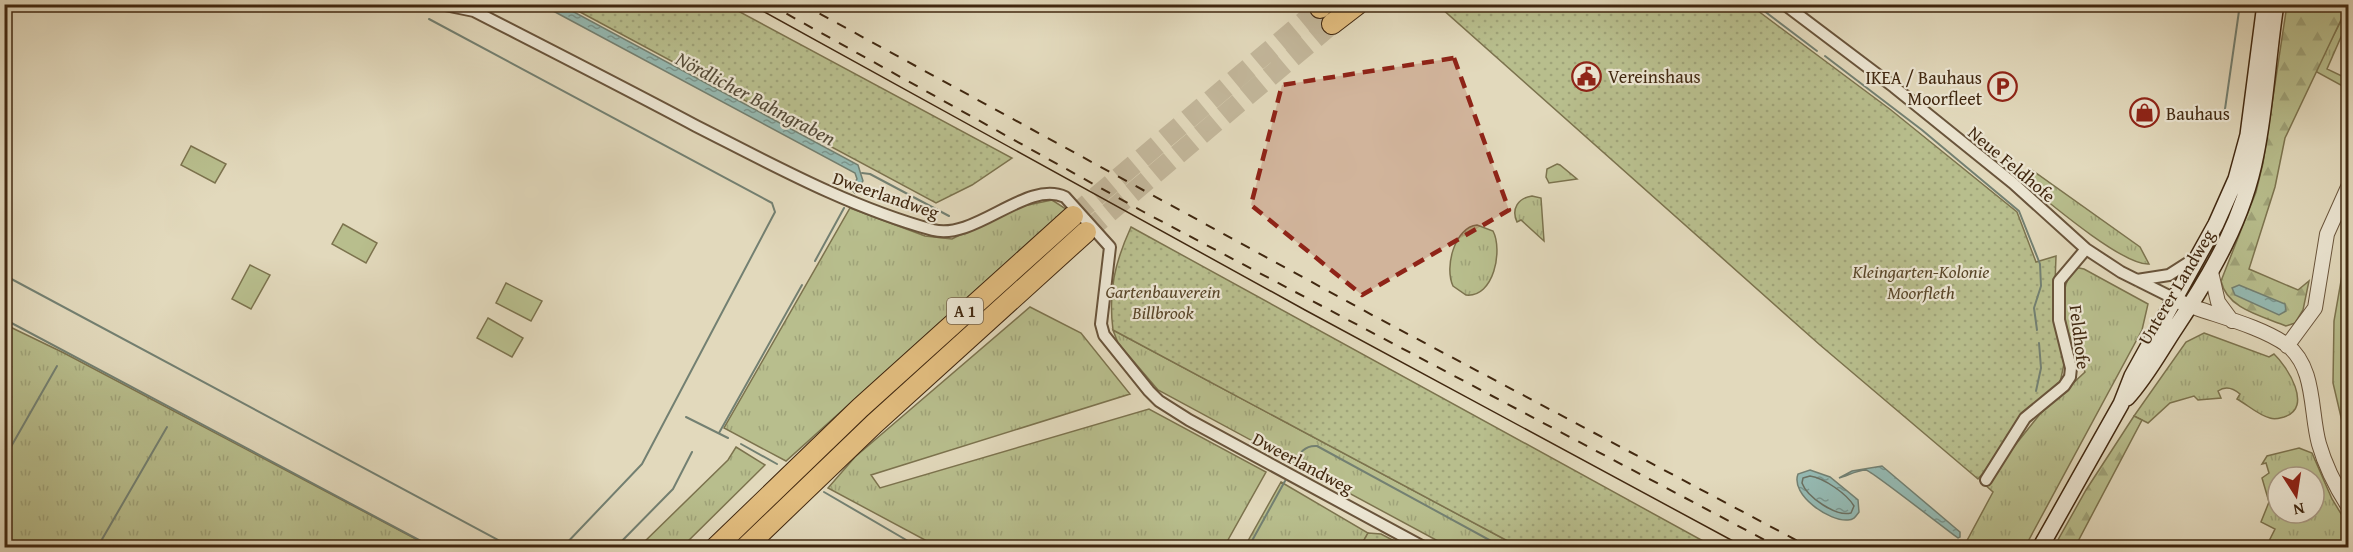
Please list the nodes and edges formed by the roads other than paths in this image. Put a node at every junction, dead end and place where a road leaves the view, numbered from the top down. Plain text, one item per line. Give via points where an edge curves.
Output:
1 (440, 4) edge
2 (1358, 4) edge
3 (1784, 4) edge
4 (2265, 4) edge
5 (2276, 4) edge
6 (472, 8) edge
7 (1332, 24) tunnel mouth
8 (2349, 186) edge
9 (1073, 216) tunnel mouth
10 (2216, 224) junction
11 (1086, 232) tunnel mouth
12 (2086, 249) junction
13 (2197, 257) junction
14 (2211, 272) junction
15 (2135, 280) junction
16 (2173, 298) junction
17 (2191, 306) junction
18 (2234, 322) junction
19 (2287, 346) junction
20 (2121, 404) junction
21 (1986, 480) dead end
22 (2349, 506) edge
23 (715, 548) edge
24 (745, 548) edge
25 (1425, 548) edge
26 (2040, 548) edge

1 - 6 street, Dweerlandweg
2 - 7 highway
3 - 12 street, Neue Feldhofe via 2013,183
4 - 10 main road, Unterer Landweg via 2248,135 2236,179
5 - 14 main road, Unterer Landweg via 2249,187
6 - 25 street, Dweerlandweg via 815,187 934,230 956,231 1009,206 1047,195 1065,197 1110,247 1102,330 1149,391 1181,415
8 - 19 street via 2327,234 2315,308
9 - 23 highway, A 1 via 860,408
10 - 13 main road, Unterer Landweg
10 - 17 main road via 2196,278
11 - 24 highway, A 1 via 874,424
12 - 15 street, Neue Feldhofe
12 - 21 street, Feldhofe via 2061,277 2059,286 2059,320 2070,377 2025,418
13 - 15 street via 2169,275
13 - 16 main road, Unterer Landweg
14 - 17 main road, Unterer Landweg
14 - 18 street via 2218,302
15 - 16 street, Neue Feldhofe
16 - 17 street
16 - 20 main road, Unterer Landweg
17 - 18 street
17 - 20 main road, Unterer Landweg via 2142,381
18 - 19 street
19 - 22 street via 2305,373 2320,448
20 - 26 main road, Unterer Landweg

